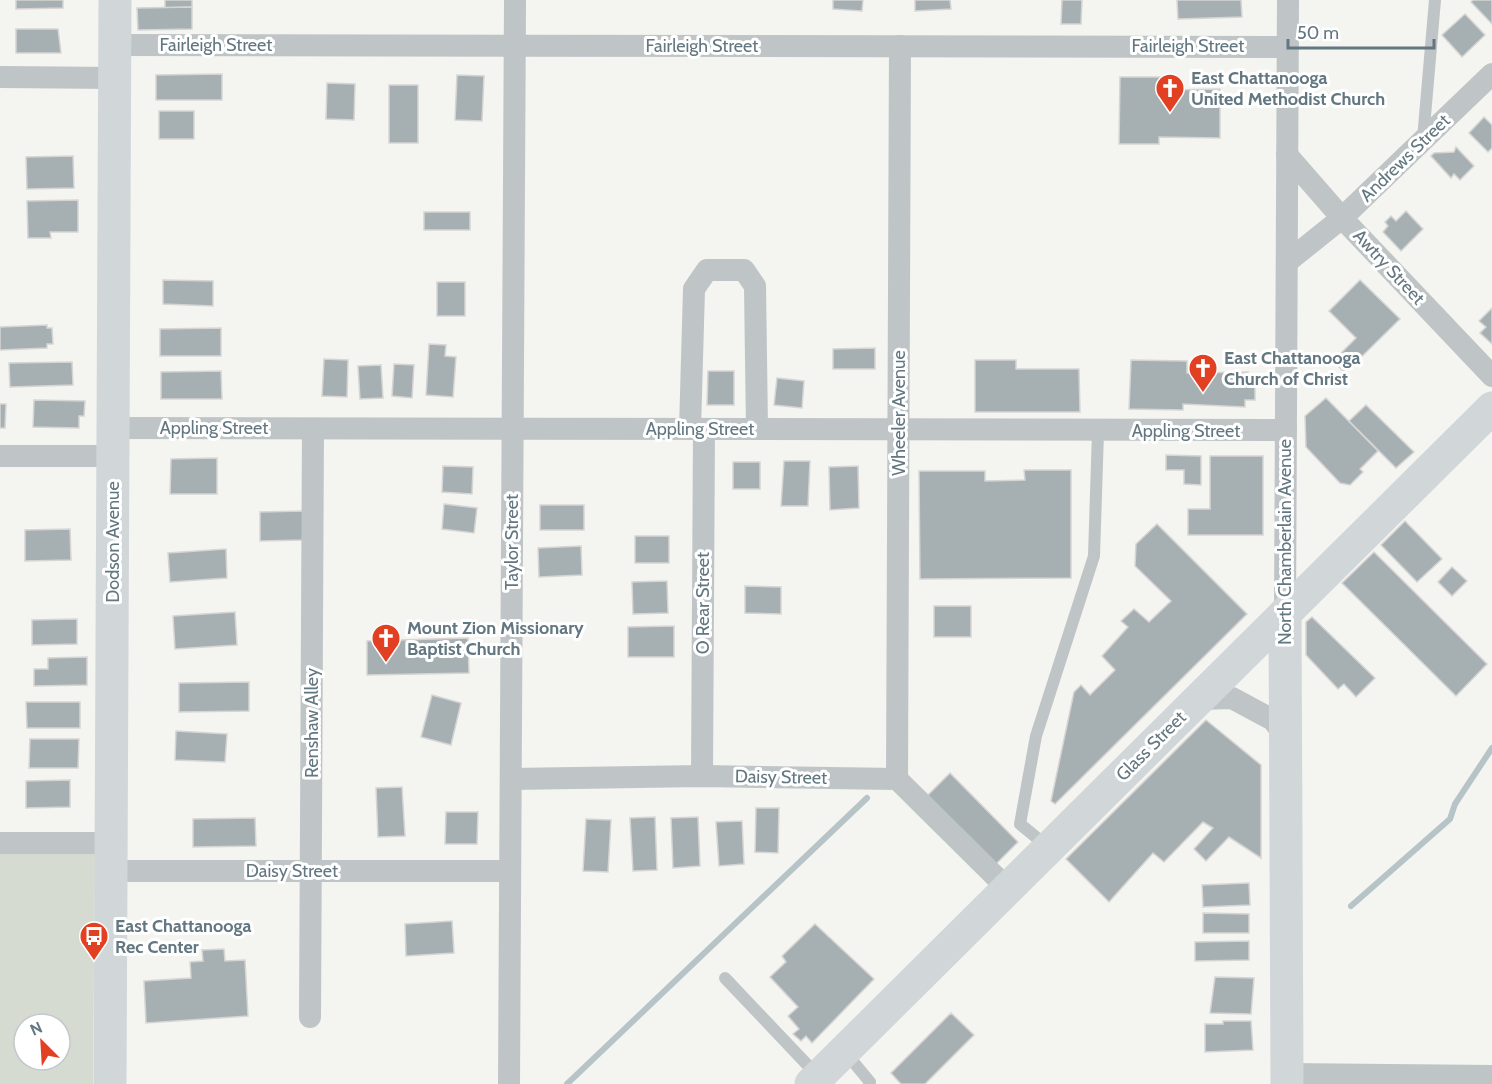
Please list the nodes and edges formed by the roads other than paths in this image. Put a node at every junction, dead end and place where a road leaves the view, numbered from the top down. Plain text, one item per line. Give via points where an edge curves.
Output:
1 (115, 0) edge
2 (515, 0) edge
3 (1288, 0) edge
4 (1435, 0) edge
5 (115, 45) junction
6 (514, 45) junction
7 (900, 46) junction
8 (1288, 47) junction
9 (1492, 74) edge
10 (0, 77) edge
11 (115, 78) junction
12 (1423, 140) junction
13 (1287, 155) junction
14 (1342, 218) junction
15 (1287, 262) junction
16 (1492, 376) edge
17 (1492, 408) edge
18 (313, 429) junction
19 (513, 429) junction
20 (697, 429) junction
21 (757, 429) junction
22 (898, 429) junction
23 (1286, 430) junction
24 (1098, 432) junction
25 (113, 442) junction
26 (0, 456) edge
27 (1285, 615) junction
28 (1198, 699) junction
29 (1284, 735) junction
30 (702, 776) junction
31 (511, 779) junction
32 (897, 779) junction
33 (0, 843) edge
34 (1048, 847) junction
35 (111, 857) junction
36 (311, 871) junction
37 (510, 872) junction
38 (1007, 888) junction
39 (725, 978) dead end
40 (310, 1017) dead end
41 (844, 1051) junction
42 (1492, 1076) edge
43 (1287, 1079) edge
44 (814, 1080) edge
45 (110, 1084) edge
46 (509, 1084) edge
47 (869, 1084) edge

1 - 5 street, Dodson Avenue
2 - 6 street, Taylor Street
3 - 8 street, North Chamberlain Avenue
4 - 12 lane
5 - 6 street, Fairleigh Street
5 - 11 street, Dodson Avenue
6 - 7 street, Fairleigh Street
6 - 19 street, Taylor Street
7 - 8 street, Fairleigh Street
7 - 22 street, Wheeler Avenue
8 - 13 street, North Chamberlain Avenue
9 - 12 street, Andrews Street
10 - 11 street
11 - 25 street, Dodson Avenue
12 - 14 street, Andrews Street
13 - 14 street, Awtry Street
13 - 15 street, North Chamberlain Avenue
14 - 15 street, Andrews Street
14 - 16 street, Awtry Street
15 - 23 street, North Chamberlain Avenue
17 - 27 street, Glass Street
18 - 19 street, Appling Street
18 - 25 street, Appling Street
18 - 36 street, Renshaw Alley
19 - 20 street, Appling Street
19 - 31 street, Taylor Street
20 - 21 street, Appling Street
20 - 21 street, O Rear Street via 694,289 707,270 744,270 755,286
20 - 30 street, O Rear Street
21 - 22 street, Appling Street
22 - 24 street, Appling Street
22 - 32 street, Wheeler Avenue
23 - 24 street, Appling Street
23 - 27 street, North Chamberlain Avenue
24 - 34 lane via 1094,556 1036,736 1020,824
25 - 26 street, Appling Street
25 - 35 street, Dodson Avenue
27 - 28 street, Glass Street
27 - 29 street, North Chamberlain Avenue
28 - 29 street via 1232,698 1273,720
28 - 34 street, Glass Street
29 - 43 street, North Chamberlain Avenue
30 - 31 street, Daisy Street
30 - 32 street, Daisy Street
31 - 37 street, Taylor Street
32 - 38 street
33 - 35 street, Daisy Street
34 - 38 street, Glass Street
35 - 36 street, Daisy Street
35 - 45 street, Dodson Avenue
36 - 37 street, Daisy Street
36 - 40 street, Renshaw Alley
37 - 46 street, Taylor Street
38 - 41 street, Glass Street
39 - 44 lane
41 - 44 street, Glass Street
41 - 47 lane
42 - 43 street

